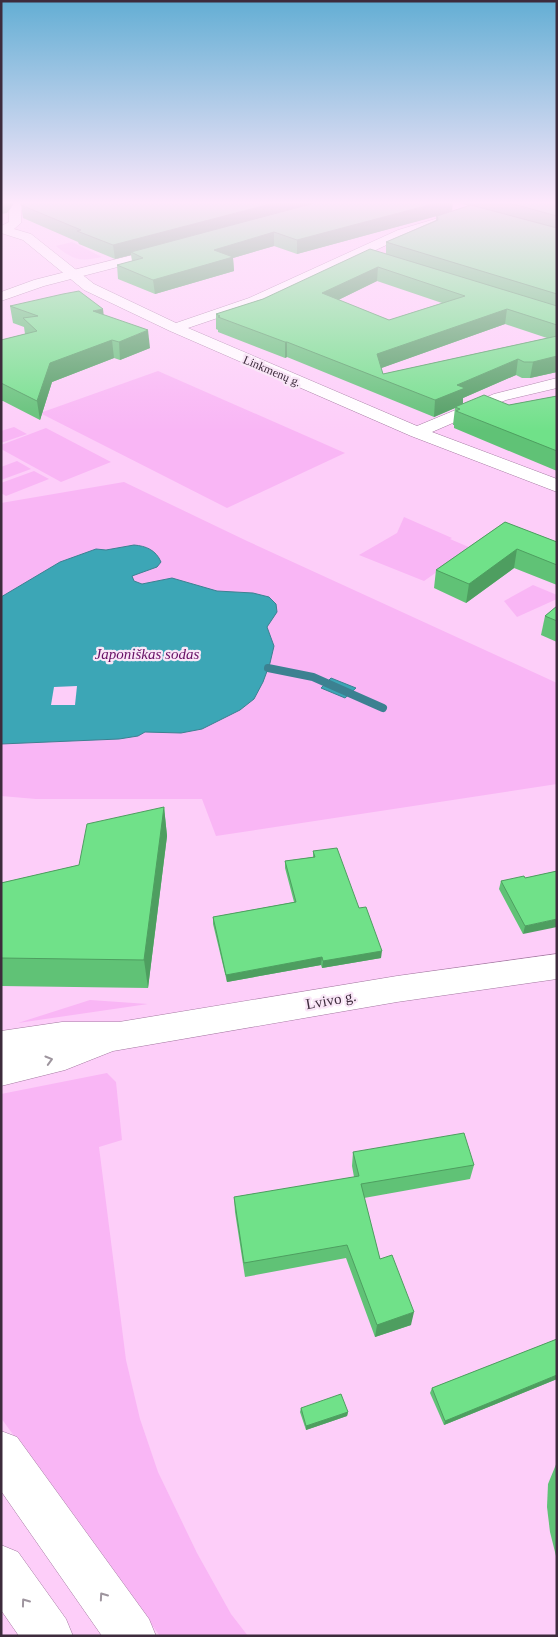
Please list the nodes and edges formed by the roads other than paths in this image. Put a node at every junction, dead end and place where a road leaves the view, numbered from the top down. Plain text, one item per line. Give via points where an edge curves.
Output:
1 (68, 277) edge
2 (72, 277) edge
3 (77, 277) edge
4 (304, 277) edge
5 (1, 296) edge
6 (1, 308) edge
7 (175, 328) junction
8 (557, 383) edge
9 (417, 432) junction
10 (557, 486) edge
11 (557, 966) edge
12 (106, 1038) junction
13 (1, 1045) edge
14 (1, 1071) edge
15 (1, 1453) edge
16 (1, 1569) edge
17 (49, 1636) edge
18 (132, 1636) edge

1 - 5 main road
2 - 6 main road
3 - 7 main road, Linkmenų g. via 89,287
4 - 7 main road via 242,306
7 - 9 main road, Linkmenų g.
8 - 9 main road via 500,397
9 - 10 main road, Linkmenų g.
11 - 12 main road, Lvivo g. via 397,989
12 - 13 main road, Lvivo g. via 86,1035 48,1037
14 -> 12 main road, Lvivo g. via 84,1050
18 -> 15 main road
17 -> 16 main road

